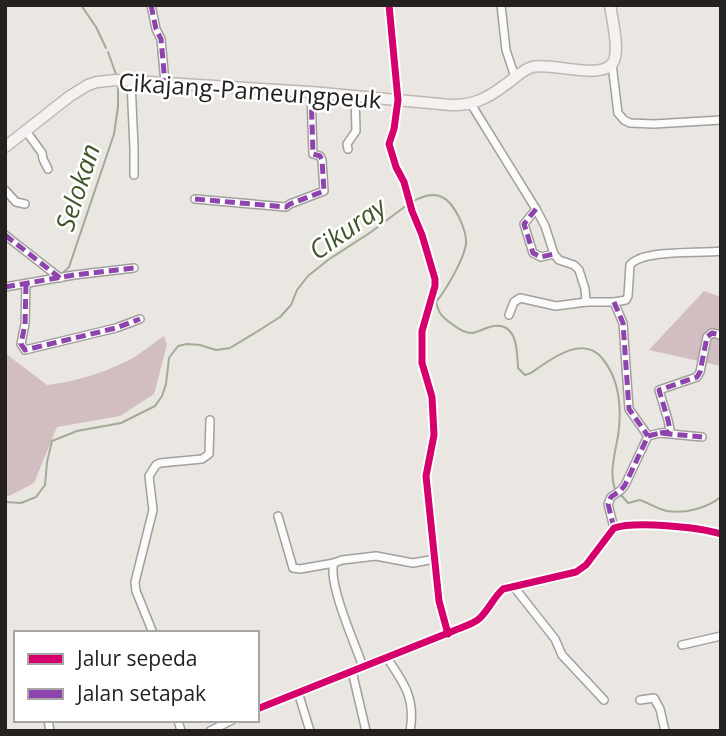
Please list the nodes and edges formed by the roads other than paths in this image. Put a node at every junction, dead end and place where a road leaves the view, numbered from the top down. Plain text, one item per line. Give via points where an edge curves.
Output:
1 (151, 5) edge
2 (389, 5) edge
3 (501, 5) edge
4 (610, 5) edge
5 (612, 64) junction
6 (515, 77) junction
7 (123, 81) junction
8 (165, 83) junction
9 (311, 92) junction
10 (355, 96) junction
11 (398, 100) junction
12 (471, 104) junction
13 (721, 120) edge
14 (26, 131) junction
15 (5, 147) edge
16 (348, 149) dead end
17 (48, 169) dead end
18 (134, 175) dead end
19 (5, 190) edge
20 (195, 199) dead end
21 (25, 204) dead end
22 (536, 209) junction
23 (5, 235) edge
24 (721, 251) edge
25 (554, 254) junction
26 (134, 268) dead end
27 (57, 276) junction
28 (26, 284) junction
29 (5, 287) edge
30 (586, 302) junction
31 (614, 302) junction
32 (509, 315) dead end
33 (141, 319) dead end
34 (721, 335) edge
35 (210, 420) dead end
36 (660, 433) junction
37 (648, 436) junction
38 (702, 437) dead end
39 (278, 516) dead end
40 (614, 528) junction
41 (721, 534) edge
42 (435, 559) junction
43 (334, 563) junction
44 (514, 587) junction
45 (152, 631) edge
46 (448, 634) junction
47 (721, 636) edge
48 (682, 645) dead end
49 (387, 658) junction
50 (363, 667) junction
51 (352, 671) junction
52 (298, 692) junction
53 (604, 700) dead end
54 (640, 700) dead end
55 (259, 708) edge
56 (228, 722) edge
57 (210, 731) edge
58 (310, 731) edge
59 (366, 731) edge
60 (410, 731) edge
61 (665, 731) edge

1 - 8 street via 161,36
2 - 11 street
3 - 6 street via 506,50
4 - 5 main road via 616,41
5 - 6 main road, Cikajang-Pameungpeuk via 590,70 535,66
5 - 13 street via 618,113 624,120 654,124
6 - 12 main road, Cikajang-Pameungpeuk
7 - 8 main road, Cikajang-Pameungpeuk
7 - 14 main road, Cikajang-Pameungpeuk via 88,85
7 - 18 street
8 - 9 main road, Cikajang-Pameungpeuk
9 - 10 main road, Cikajang-Pameungpeuk
9 - 20 street via 313,153 322,160 324,191 286,206
10 - 11 main road, Cikajang-Pameungpeuk
10 - 16 street via 356,131
11 - 12 main road, Cikajang-Pameungpeuk
11 - 42 street via 388,144 435,279 422,334 422,366 431,393 434,431 426,473
12 - 22 street
14 - 15 main road, Cikajang-Pameungpeuk
14 - 17 street
19 - 21 street via 16,202
22 - 25 street
22 - 25 street via 524,224 533,253 541,257
23 - 27 street
24 - 31 street via 638,258 630,265 628,296
25 - 30 street via 579,270
26 - 27 street
27 - 28 street
28 - 29 street
28 - 33 street via 21,344 25,350
30 - 31 street
30 - 32 street via 555,306 520,298
31 - 37 street via 623,323 629,408
34 - 36 street via 707,337 697,377 659,390 670,430
35 - 45 street via 209,454 202,459 160,463 149,476 153,510 135,582
36 - 37 street
36 - 38 street
37 - 40 street via 625,485 608,504
39 - 43 street via 293,568
40 - 41 street via 706,529
40 - 44 street via 576,572
42 - 43 street via 413,563 371,556
42 - 46 street
43 - 50 street via 337,598
44 - 46 street via 503,589 481,617
44 - 53 street via 562,654
46 - 49 street
47 - 48 street
49 - 50 street
49 - 60 street via 410,696
50 - 51 street
51 - 52 street
51 - 59 street
52 - 55 street
52 - 58 street
54 - 61 street via 654,698 658,702
56 - 57 street

